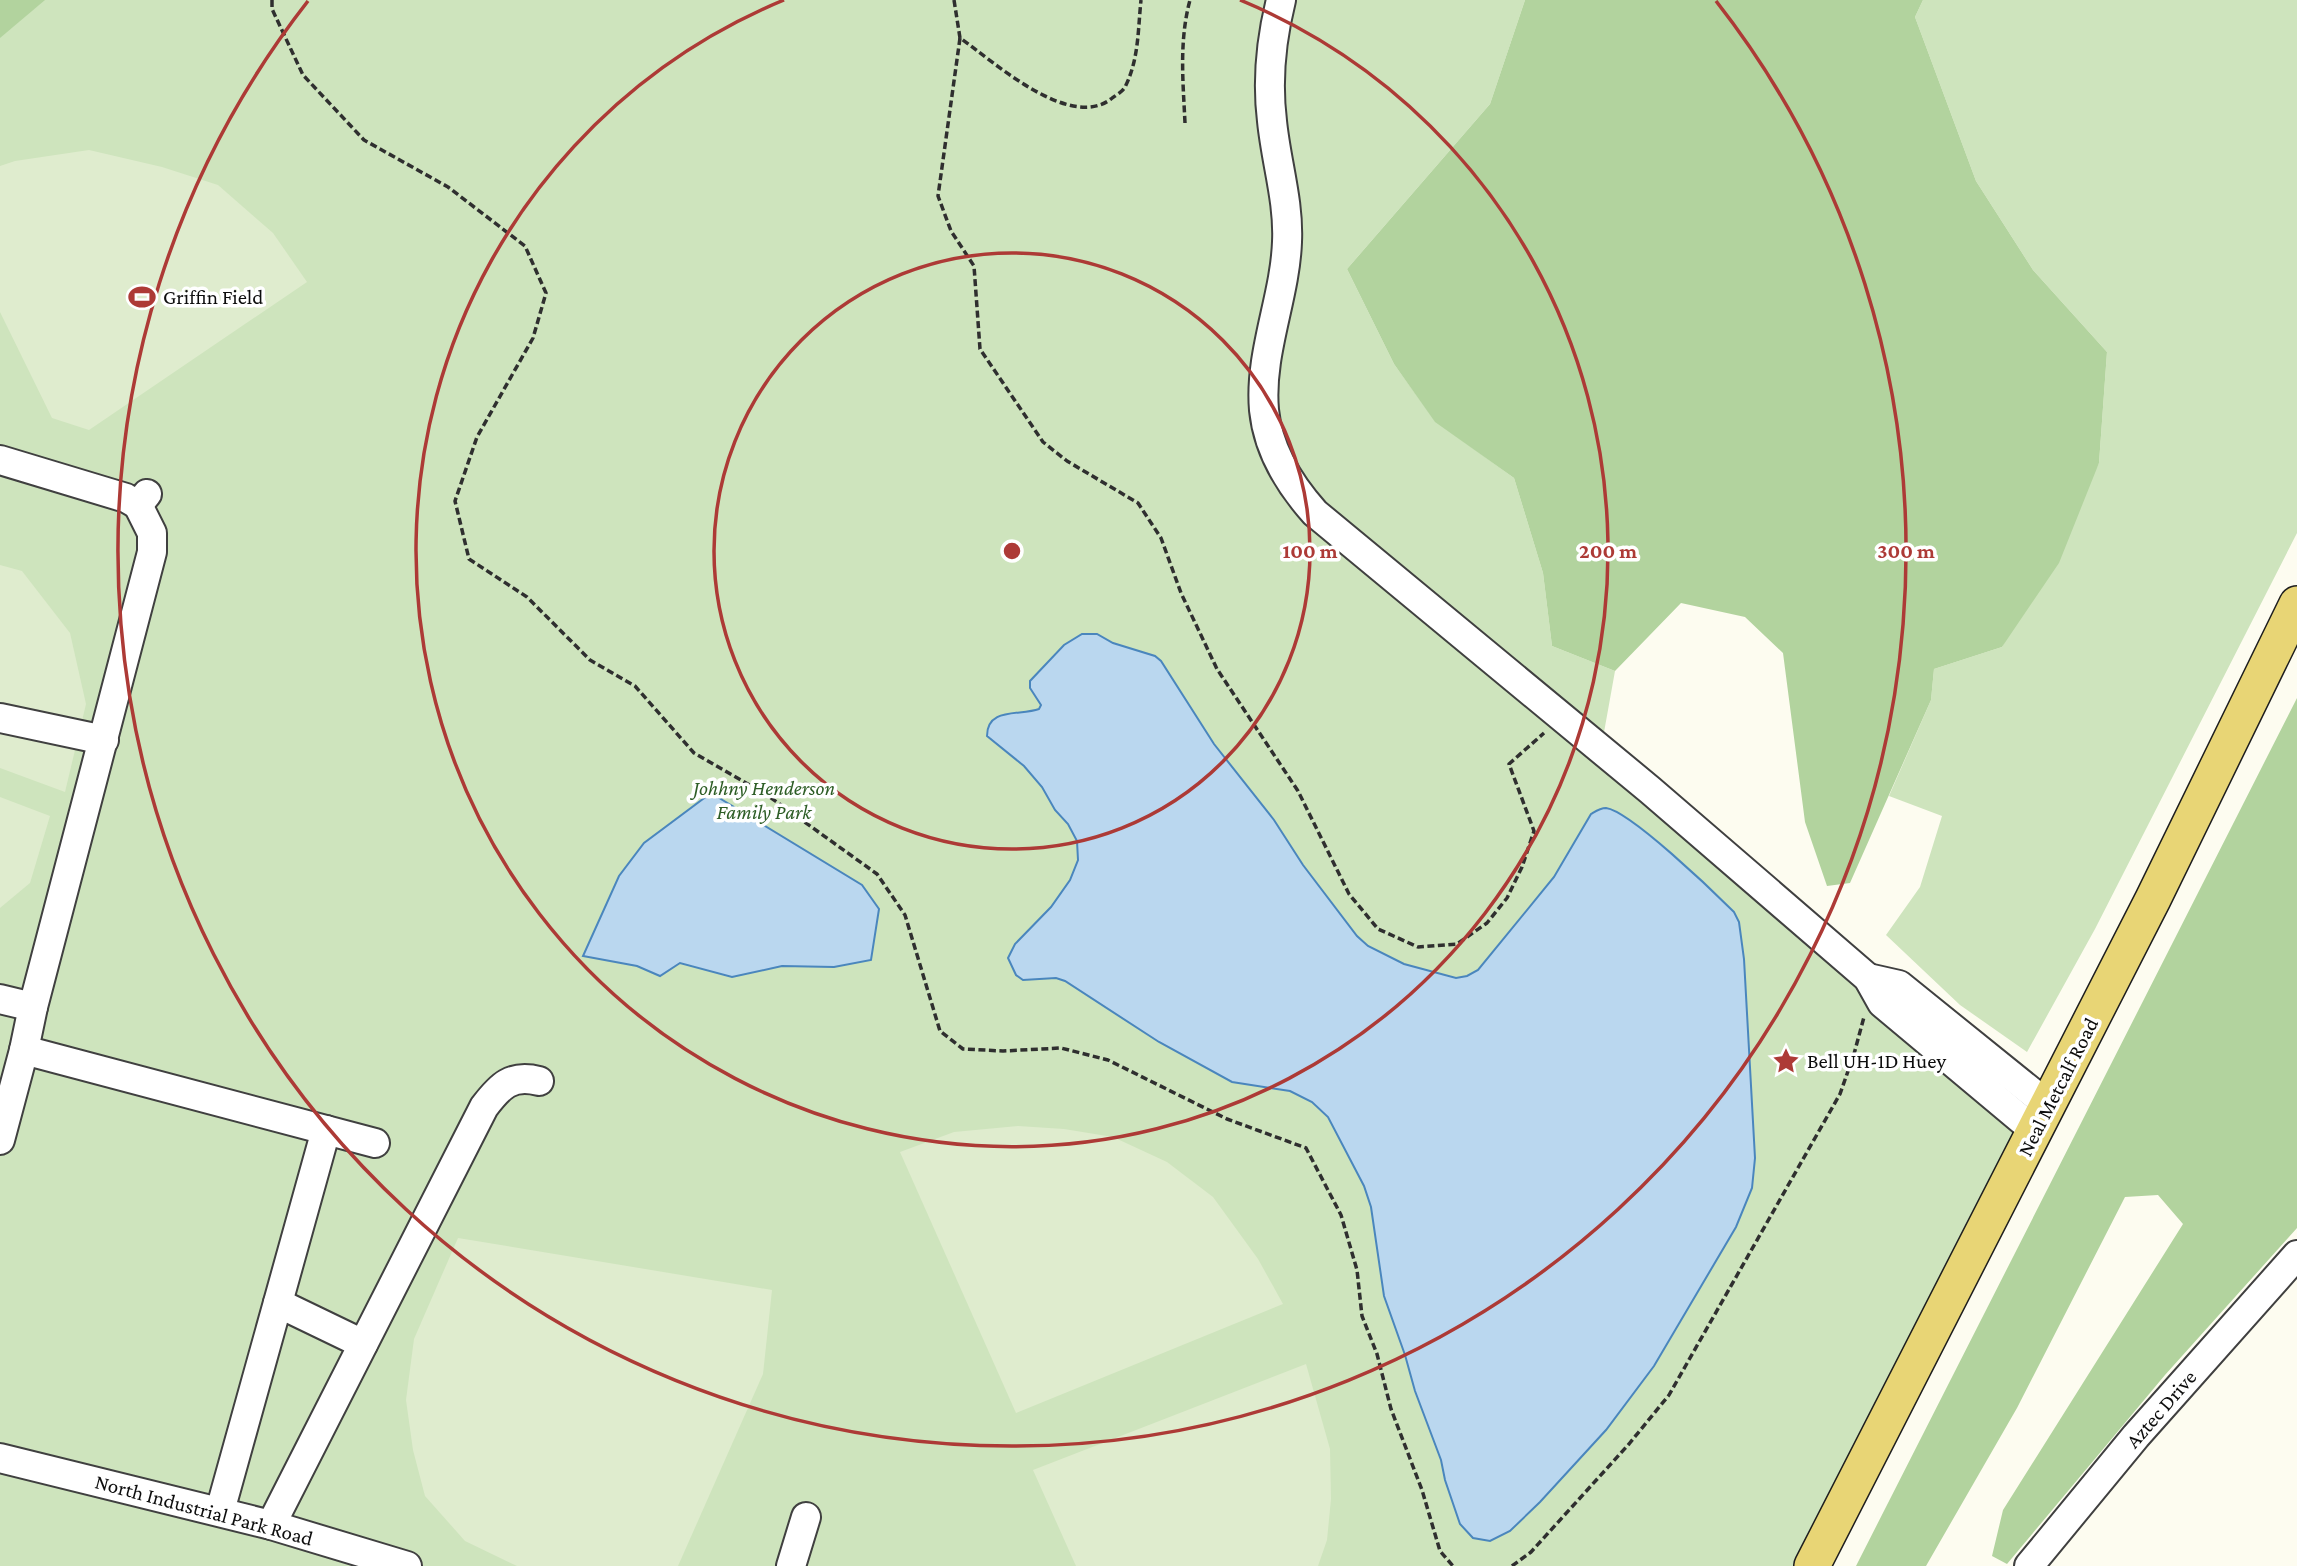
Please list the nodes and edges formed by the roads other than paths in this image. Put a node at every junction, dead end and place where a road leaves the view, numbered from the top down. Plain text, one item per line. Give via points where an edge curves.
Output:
1 (1281, 0) edge
2 (0, 460) edge
3 (2297, 604) edge
4 (0, 718) edge
5 (104, 740) junction
6 (0, 999) edge
7 (33, 1007) junction
8 (24, 1050) junction
9 (539, 1081) dead end
10 (2042, 1119) junction
11 (326, 1130) junction
12 (0, 1140) edge
13 (375, 1143) dead end
14 (2297, 1255) edge
15 (278, 1303) junction
16 (363, 1344) junction
17 (0, 1458) edge
18 (220, 1511) junction
19 (806, 1517) dead end
20 (271, 1525) junction
21 (2043, 1561) edge
22 (408, 1566) edge
23 (791, 1566) edge
24 (1812, 1566) edge

1 - 10 street via 1269,75 1287,245 1266,362 1264,408 1276,455 1299,495 1868,978 1899,985
2 - 5 street via 142,500 152,533 152,552
3 - 10 main road, Neal Metcalf Road
4 - 5 street
5 - 7 street
6 - 7 street
7 - 8 street
8 - 11 street
8 - 12 street
9 - 16 street via 510,1081 497,1089 484,1107
10 - 24 main road, Neal Metcalf Road
11 - 13 street
11 - 15 street
14 - 21 street, Aztec Drive via 2137,1436
15 - 16 street
15 - 18 street
16 - 20 street
17 - 18 street, North Industrial Park Road
18 - 20 street, North Industrial Park Road
19 - 23 street
20 - 22 street, North Industrial Park Road

